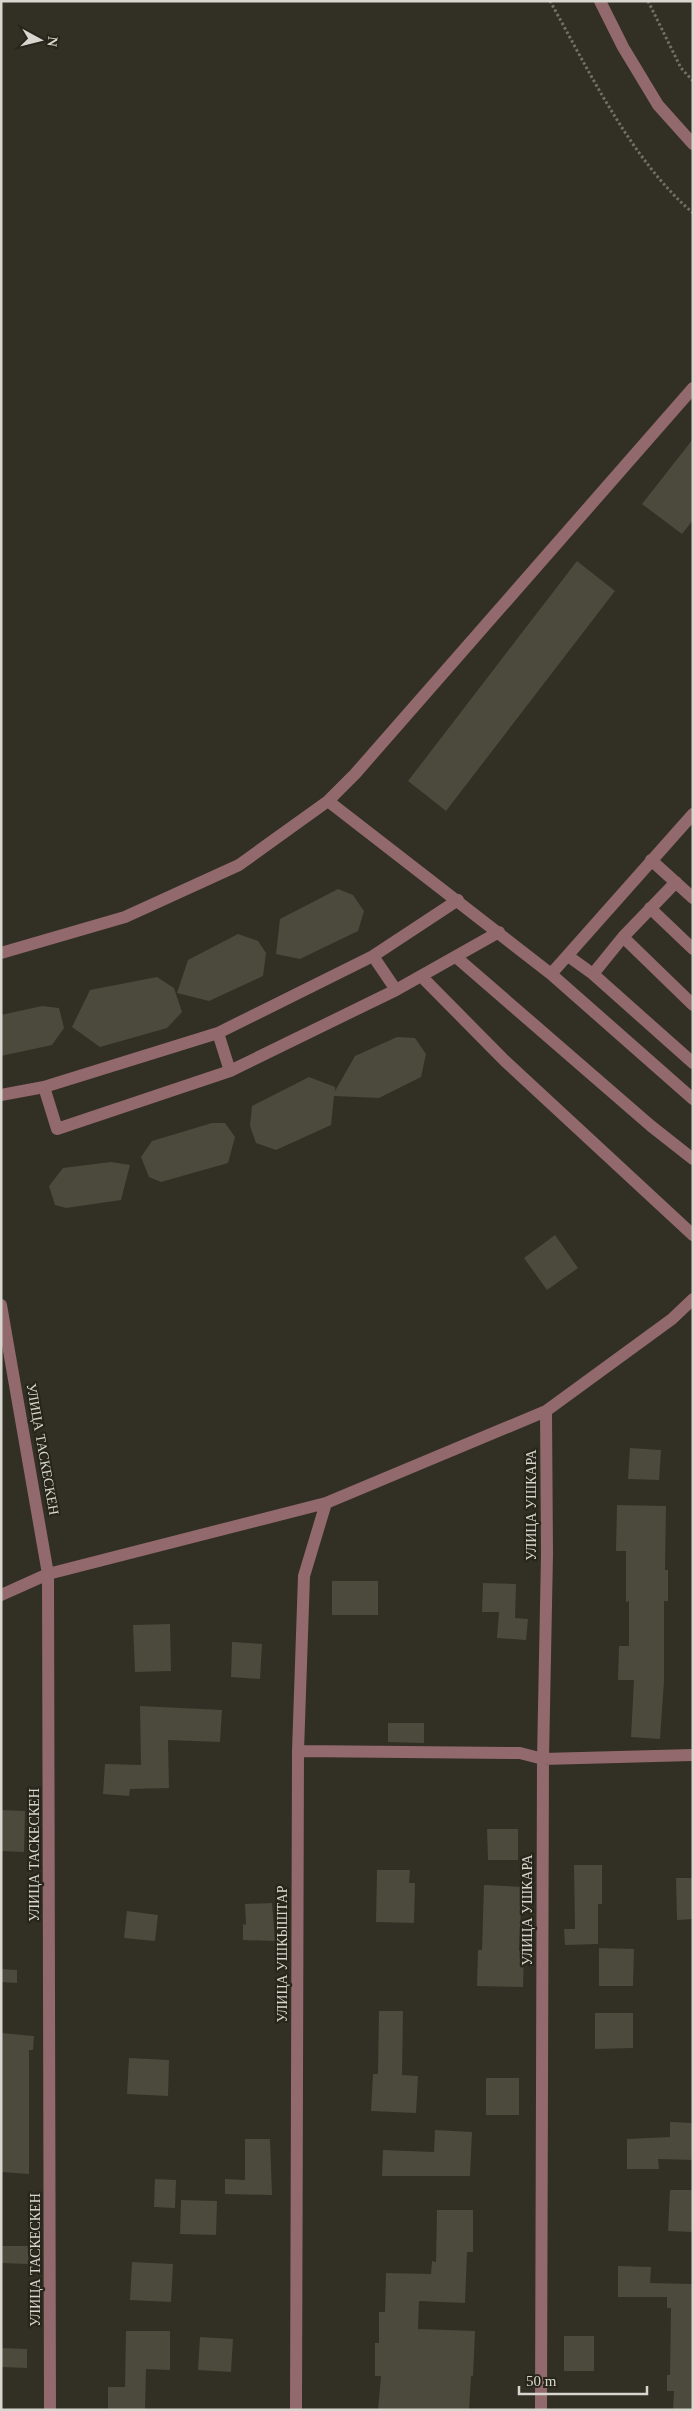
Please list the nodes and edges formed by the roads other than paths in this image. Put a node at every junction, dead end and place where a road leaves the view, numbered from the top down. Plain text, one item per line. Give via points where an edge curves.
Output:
1 (600, 1) edge
2 (693, 144) edge
3 (693, 388) edge
4 (328, 801) junction
5 (693, 814) edge
6 (651, 860) junction
7 (676, 882) junction
8 (693, 898) edge
9 (458, 900) junction
10 (650, 908) junction
11 (499, 932) junction
12 (623, 937) junction
13 (693, 949) edge
14 (1, 953) edge
15 (373, 956) junction
16 (568, 956) junction
17 (456, 957) junction
18 (551, 974) junction
19 (593, 974) junction
20 (422, 976) junction
21 (396, 990) junction
22 (693, 1005) edge
23 (218, 1033) junction
24 (691, 1059) edge
25 (230, 1071) junction
26 (44, 1087) junction
27 (1, 1095) edge
28 (693, 1100) edge
29 (693, 1159) edge
30 (693, 1235) edge
31 (693, 1298) edge
32 (1, 1305) edge
33 (546, 1411) junction
34 (326, 1503) junction
35 (48, 1574) junction
36 (1, 1595) edge
37 (298, 1751) junction
38 (693, 1755) edge
39 (543, 1758) junction
40 (50, 2410) edge
41 (296, 2410) edge
42 (541, 2410) edge

1 - 2 street via 658,105
3 - 4 street
4 - 9 street
4 - 14 street via 239,865 125,917
5 - 6 street
6 - 7 street
6 - 16 street
7 - 8 street
7 - 10 street
9 - 11 street
9 - 15 street
10 - 12 street
10 - 13 street
11 - 17 street
11 - 18 street
12 - 19 street
12 - 22 street
15 - 21 street
15 - 23 street
16 - 18 street
16 - 19 street
17 - 20 street
17 - 29 street
18 - 28 street
19 - 24 street
20 - 21 street
20 - 30 street via 505,1061
21 - 25 street
23 - 25 street
23 - 26 street
25 - 26 street via 58,1129
26 - 27 street
31 - 33 street via 672,1319
32 - 35 street, УЛИЦА ТАСКЕСКЕН
33 - 34 street
33 - 39 street, УЛИЦА УШКАРА
34 - 35 street
34 - 37 street, УЛИЦА УШКЫШТАР via 304,1576
35 - 36 street
35 - 40 street, УЛИЦА ТАСКЕСКЕН
37 - 39 street via 520,1753
37 - 41 street, УЛИЦА УШКЫШТАР
38 - 39 street
39 - 42 street, УЛИЦА УШКАРА

